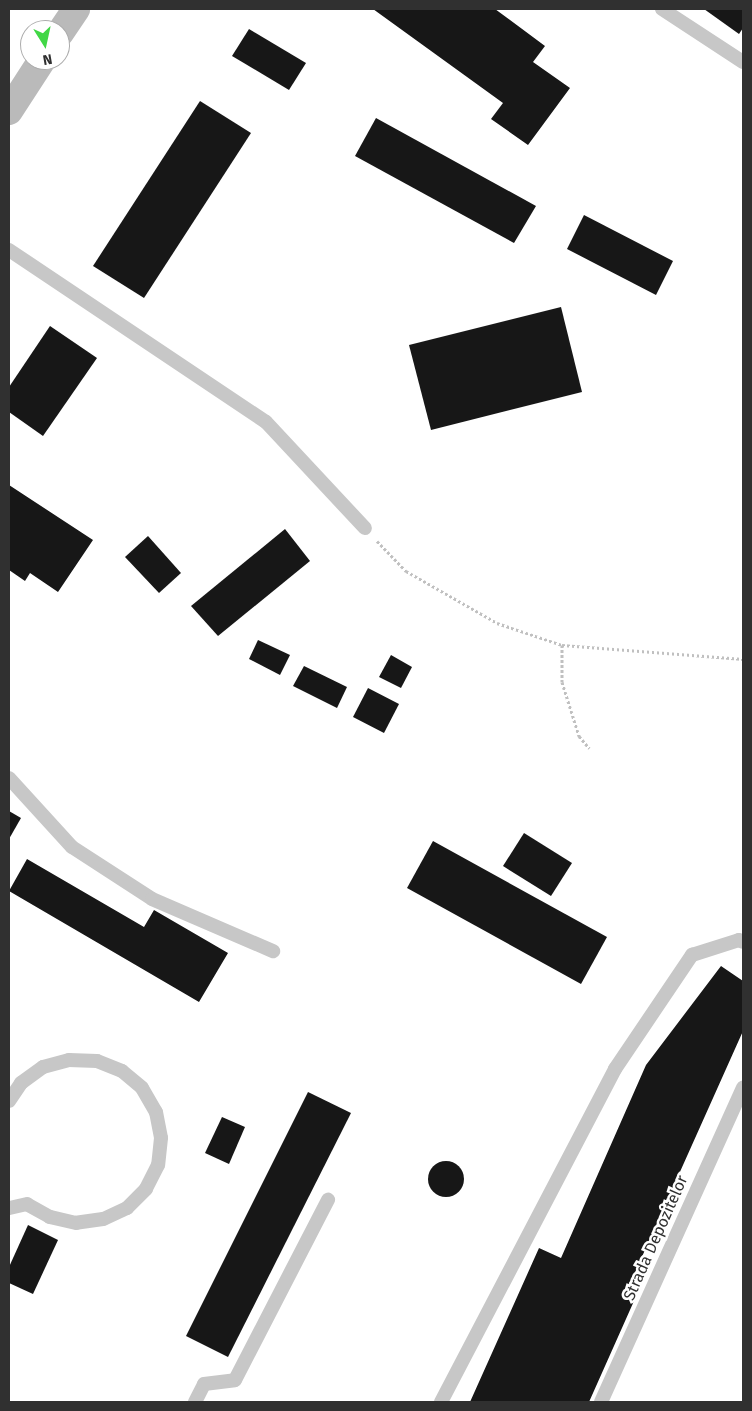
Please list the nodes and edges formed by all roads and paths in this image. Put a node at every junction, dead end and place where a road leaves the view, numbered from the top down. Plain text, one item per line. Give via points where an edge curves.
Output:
1 (76, 9) edge
2 (662, 9) edge
3 (69, 20) edge
4 (743, 62) edge
5 (36, 70) edge
6 (9, 112) edge
7 (9, 250) edge
8 (365, 528) joint
9 (562, 645) junction
10 (743, 659) edge
11 (589, 748) dead end
12 (9, 778) edge
13 (743, 942) edge
14 (273, 951) dead end
15 (743, 1088) edge
16 (9, 1101) edge
17 (328, 1200) dead end
18 (9, 1208) edge
19 (195, 1402) edge
20 (441, 1402) edge
21 (601, 1402) edge

1 - 3 street
2 - 4 lane
5 - 6 street
7 - 8 lane via 266,422
8 - 9 path via 406,572 497,623
9 - 10 path
9 - 11 path via 562,682 579,736
12 - 14 lane via 72,847 152,899
13 - 20 lane via 739,940 692,955 615,1069
15 - 21 lane, Strada Depozitelor
16 - 18 lane via 21,1084 43,1068 69,1060 96,1061 122,1071 142,1088 156,1112 162,1138 158,1165 146,1189 127,1208 103,1219 67,1221 27,1204
17 - 19 lane via 235,1380 204,1384

